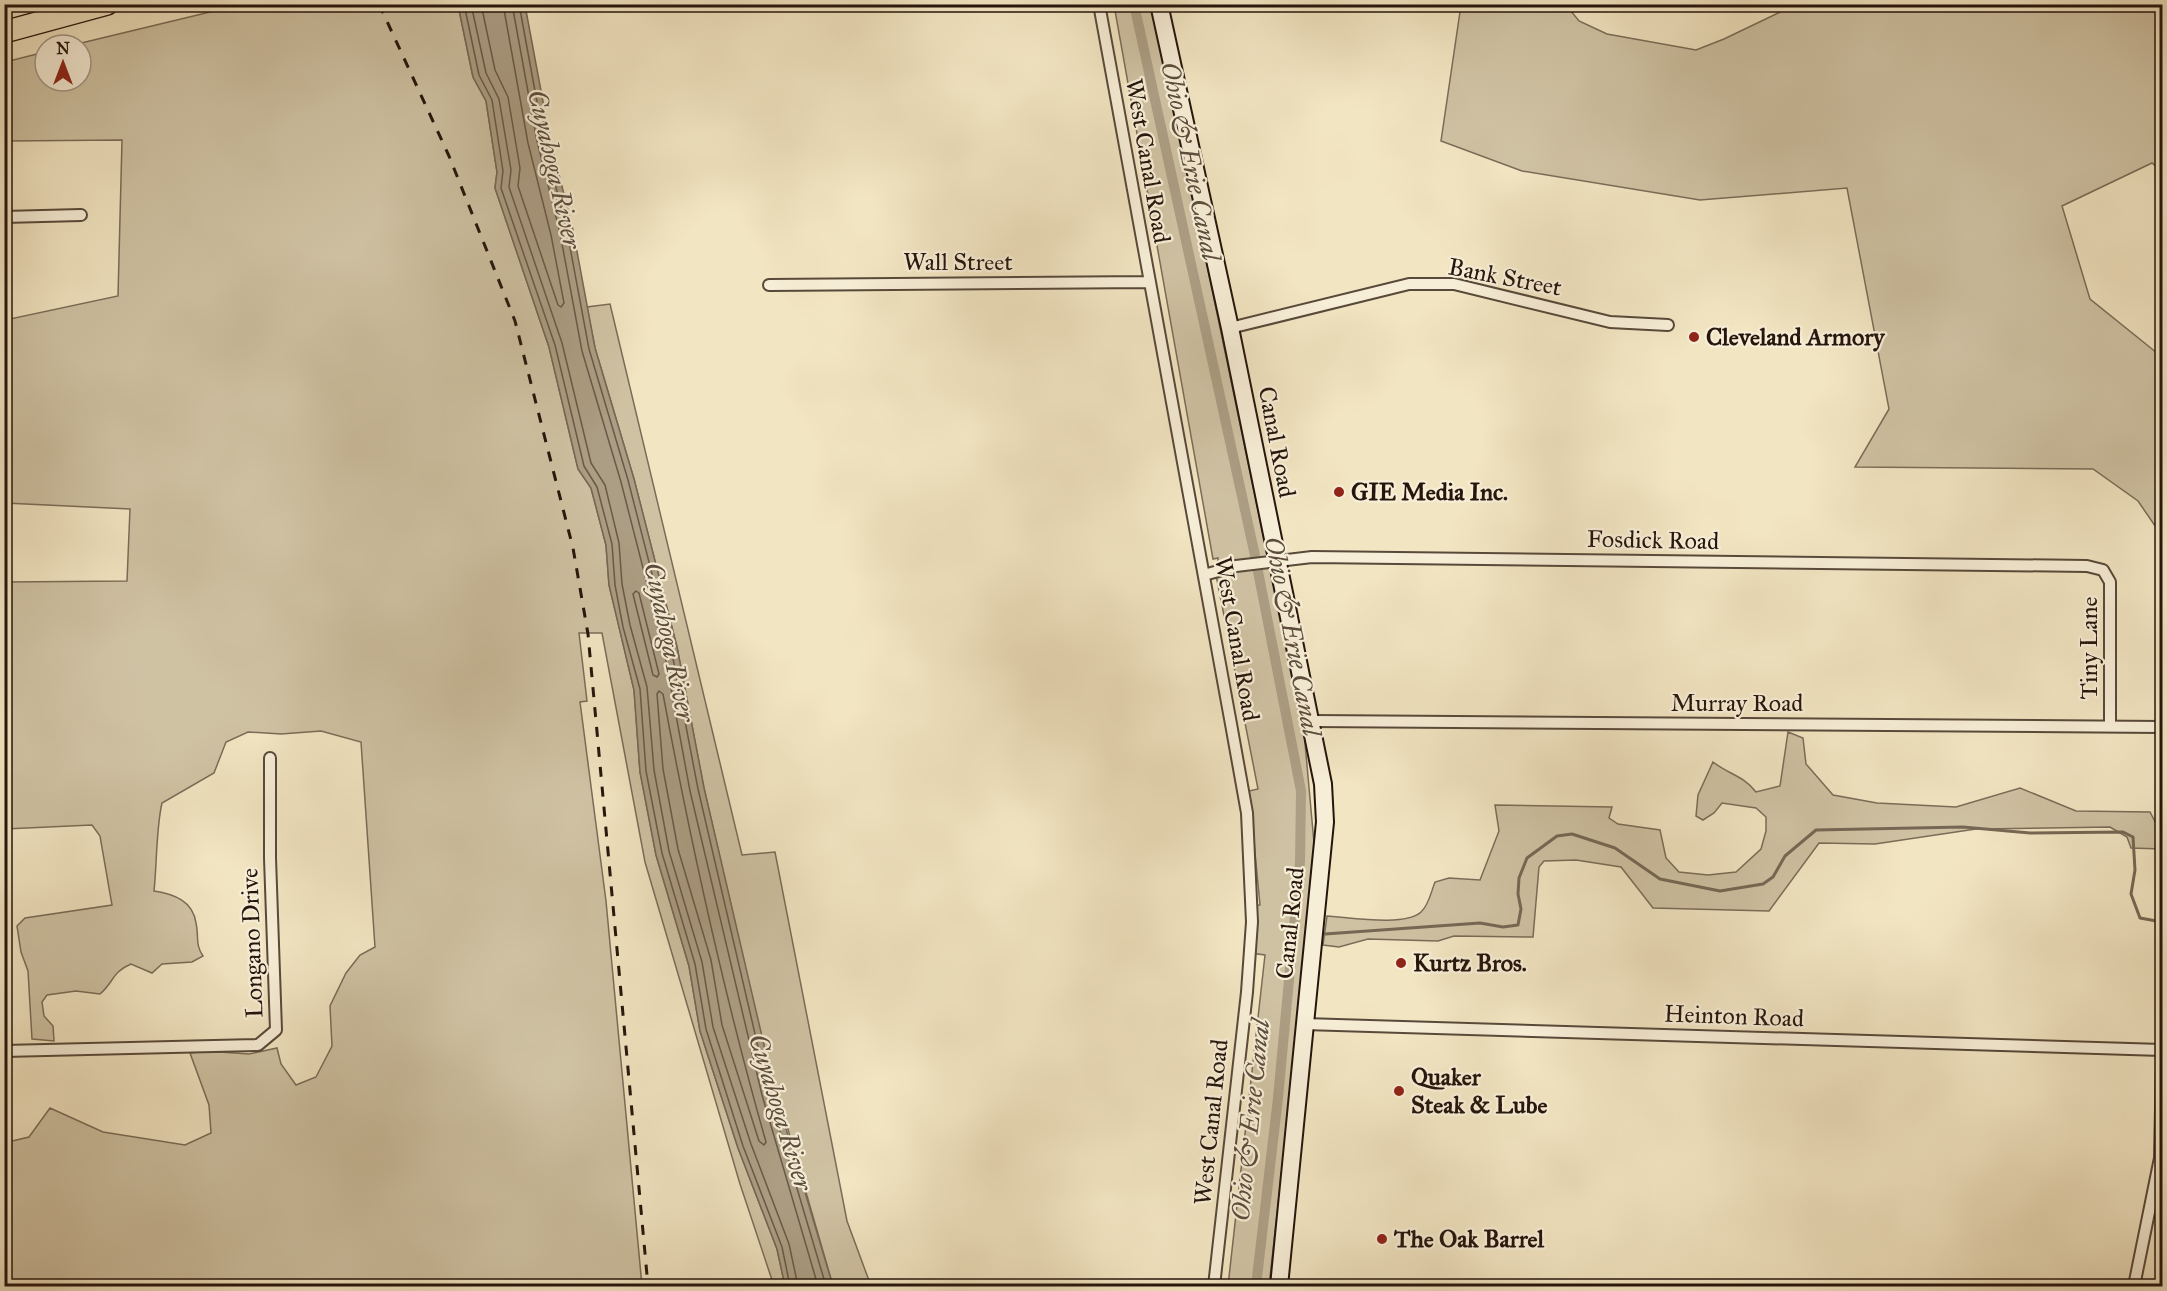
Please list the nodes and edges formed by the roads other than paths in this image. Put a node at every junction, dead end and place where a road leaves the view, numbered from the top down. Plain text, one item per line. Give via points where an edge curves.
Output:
1 (107, 4) edge
2 (1099, 4) edge
3 (1159, 4) edge
4 (69, 10) edge
5 (4, 18) edge
6 (4, 32) edge
7 (81, 215) dead end
8 (4, 217) edge
9 (1148, 282) junction
10 (769, 285) dead end
11 (1668, 325) dead end
12 (1230, 328) junction
13 (1270, 561) junction
14 (2103, 570) joint
15 (1204, 575) junction
16 (1312, 721) junction
17 (2110, 726) junction
18 (2163, 727) edge
19 (270, 758) dead end
20 (1304, 1024) junction
21 (2163, 1050) edge
22 (4, 1051) edge
23 (2163, 1061) edge
24 (1214, 1287) edge
25 (1279, 1287) edge
26 (2134, 1287) edge

1 - 4 highway
2 - 9 street, West Canal Road
3 - 12 main road, Canal Road
4 - 5 highway
4 - 6 highway
7 - 8 street
9 - 10 street, Wall Street
9 - 15 street, West Canal Road
11 - 12 street, Bank Street via 1610,322 1454,284 1409,284
12 - 13 main road, Canal Road
13 - 14 street, Fosdick Road via 1312,556 2087,566
13 - 15 street, Fosdick Road
13 - 16 main road, Canal Road
14 - 17 street, Tiny Lane via 2110,582
15 - 24 street, West Canal Road via 1246,806 1252,881 1247,992
16 - 17 street, Murray Road
16 - 20 main road, Canal Road via 1323,784 1324,822
17 - 18 street, Murray Road
19 - 22 street, Longano Drive via 276,1030 258,1044
20 - 21 street, Heinton Road
20 - 25 main road, Canal Road
23 - 26 street via 2160,1158

